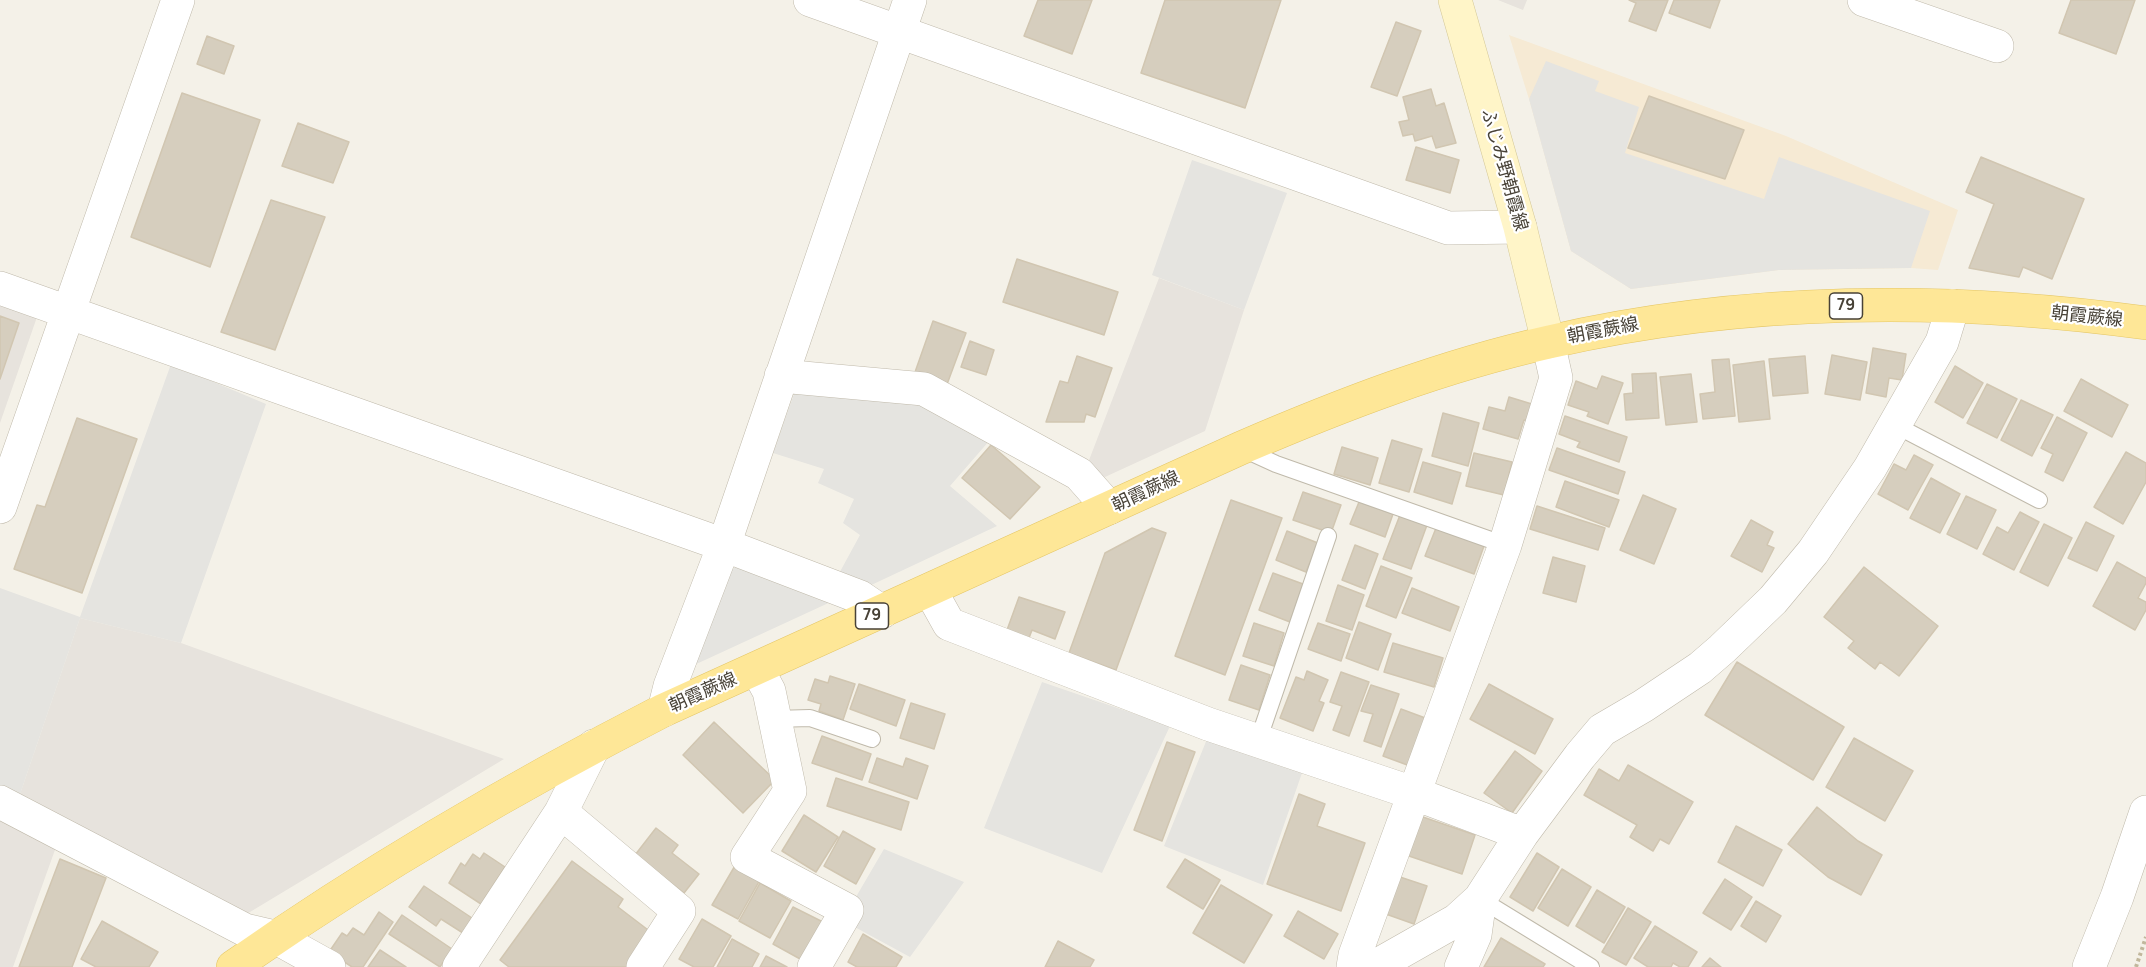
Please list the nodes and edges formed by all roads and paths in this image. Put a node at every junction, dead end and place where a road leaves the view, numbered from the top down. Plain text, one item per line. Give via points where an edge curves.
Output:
1 (178, 0) edge
2 (810, 0) edge
3 (910, 0) edge
4 (1455, 0) edge
5 (1864, 0) edge
6 (899, 32) junction
7 (1997, 46) dead end
8 (1520, 227) junction
9 (0, 288) edge
10 (1953, 306) junction
11 (69, 313) junction
12 (2146, 323) edge
13 (1548, 342) junction
14 (781, 376) junction
15 (1895, 425) junction
16 (1241, 448) junction
17 (2039, 500) dead end
18 (0, 507) edge
19 (1109, 508) junction
20 (1328, 536) dead end
21 (724, 545) junction
22 (1505, 545) junction
23 (930, 590) junction
24 (882, 612) junction
25 (757, 669) junction
26 (664, 710) junction
27 (774, 719) junction
28 (872, 739) dead end
29 (1258, 741) junction
30 (594, 746) junction
31 (1413, 793) junction
32 (0, 802) edge
33 (561, 812) junction
34 (2146, 812) edge
35 (1522, 834) junction
36 (1480, 899) junction
37 (275, 937) junction
38 (2146, 937) edge
39 (233, 967) edge
40 (329, 967) edge
41 (459, 967) edge
42 (643, 967) edge
43 (814, 967) edge
44 (1353, 967) edge
45 (1374, 967) edge
46 (1461, 967) edge
47 (1591, 967) edge
48 (2089, 967) edge
49 (2136, 967) edge

1 - 11 street
2 - 6 street
3 - 6 street
4 - 8 main road, ふじみ野朝霞線
5 - 7 street
6 - 8 street via 1448,228
6 - 14 street
8 - 13 main road, ふじみ野朝霞線
9 - 11 street
10 - 12 main road, 朝霞蕨線 / 79
10 - 13 main road, 朝霞蕨線 / 79 via 1779,308 1631,325
10 - 15 street via 1942,342
11 - 18 street
11 - 21 street
13 - 16 main road, 朝霞蕨線 / 79 via 1417,379
13 - 22 street via 1556,378
14 - 19 street via 924,389 1079,474
14 - 21 street
15 - 17 lane
15 - 35 street via 1813,552 1773,600 1700,668 1602,730
16 - 19 main road, 朝霞蕨線 / 79
16 - 22 lane
19 - 23 main road, 朝霞蕨線 / 79
20 - 29 lane
21 - 24 street via 860,597
21 - 26 street
22 - 31 street
23 - 24 main road, 朝霞蕨線 / 79
23 - 29 street via 949,624
24 - 25 main road, 朝霞蕨線 / 79
25 - 26 main road, 朝霞蕨線 / 79
25 - 27 street via 769,691
26 - 30 main road, 朝霞蕨線 / 79
27 - 28 lane via 810,718
27 - 43 street via 790,791 747,857 847,910
29 - 31 street
30 - 33 street
30 - 37 main road, 朝霞蕨線 / 79 via 424,843
31 - 35 street
31 - 44 street
32 - 37 street via 245,930
33 - 41 street
33 - 42 street via 679,911
34 - 48 street
35 - 36 street
36 - 45 street via 1457,920
36 - 46 street via 1475,935
36 - 47 lane
37 - 39 main road, 朝霞蕨線 / 79
37 - 40 street
38 - 49 path

